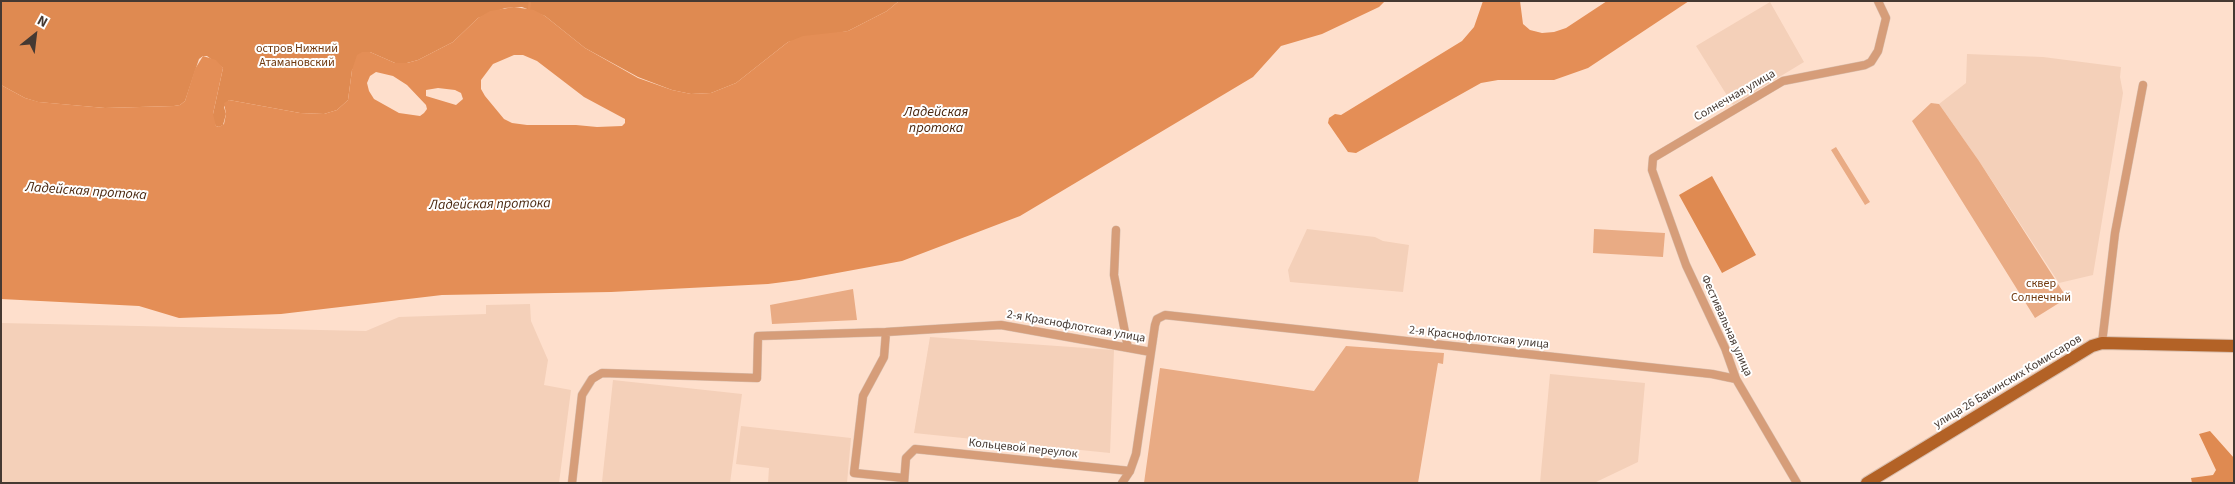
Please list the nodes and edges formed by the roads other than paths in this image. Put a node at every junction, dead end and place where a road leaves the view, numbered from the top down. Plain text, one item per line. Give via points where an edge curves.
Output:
1 (1878, 1) edge
2 (2144, 85) dead end
3 (1652, 170) joint
4 (1116, 230) dead end
5 (886, 332) junction
6 (2102, 343) junction
7 (2234, 346) edge
8 (1128, 348) junction
9 (1151, 352) junction
10 (1736, 379) junction
11 (1130, 471) junction
12 (904, 481) edge
13 (572, 483) edge
14 (1122, 483) edge
15 (1797, 483) edge
16 (1867, 483) edge

1 - 3 street, Солнечная улица via 1886,18 1878,51 1871,62 1783,81 1666,148 1653,158
2 - 6 street via 2115,233
3 - 10 street, Фестивальная улица via 1686,265
4 - 8 street via 1114,275
5 - 8 street, 2-я Краснофлотская улица via 1001,325
5 - 12 street via 884,357 863,396 854,473
5 - 13 street, 2-я Краснофлотская улица via 758,336 757,378 602,373 592,379 582,395
6 - 7 main road, улица 26 Бакинских Комиссаров
6 - 16 main road, улица 26 Бакинских Комиссаров via 2083,350 2007,400
8 - 9 street, 2-я Краснофлотская улица
9 - 10 street, 2-я Краснофлотская улица via 1157,320 1165,315
9 - 11 street via 1136,454
10 - 15 street, Фестивальная улица
11 - 12 street, Кольцевой переулок via 915,449 906,458
11 - 14 street

